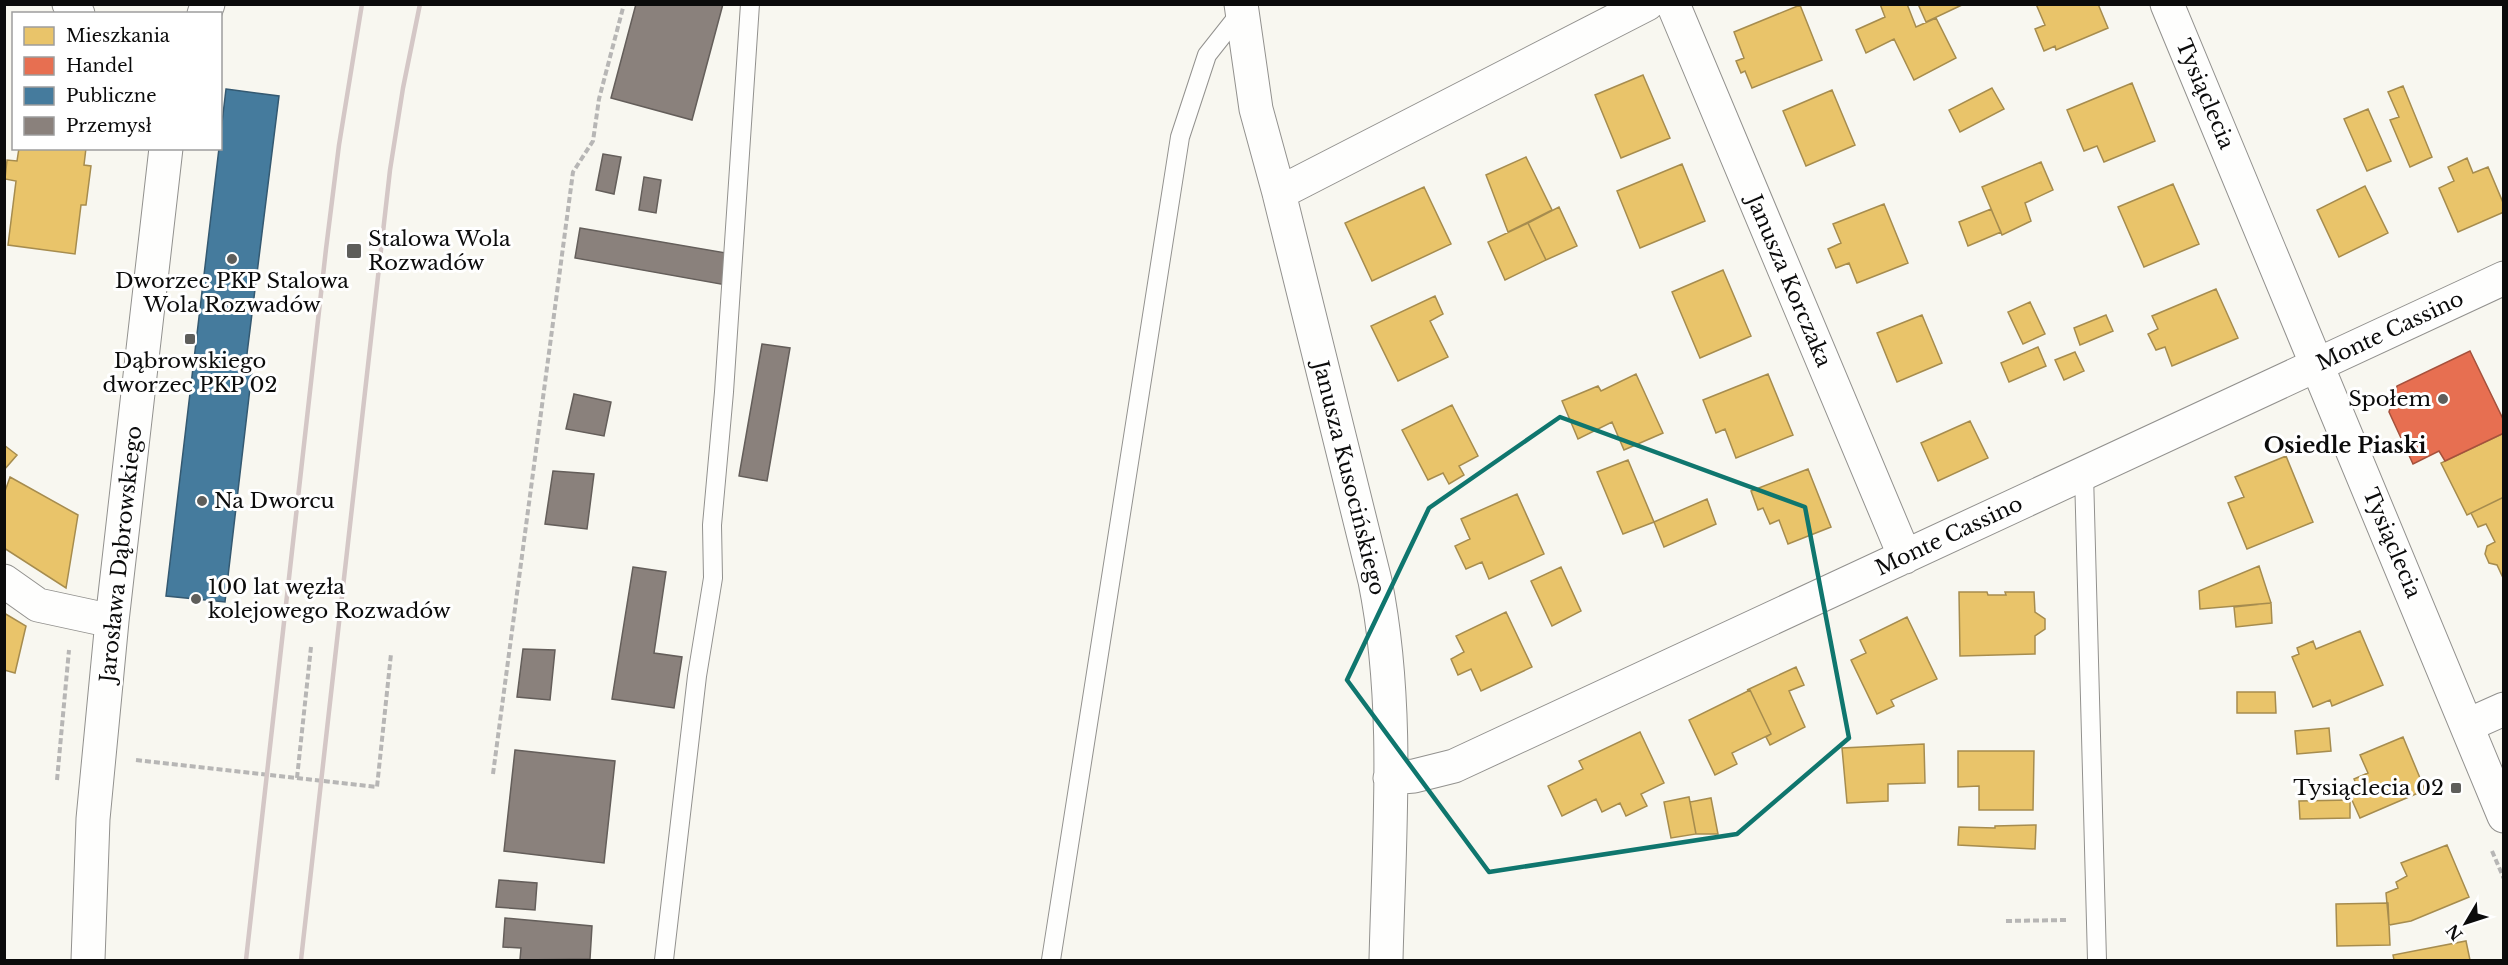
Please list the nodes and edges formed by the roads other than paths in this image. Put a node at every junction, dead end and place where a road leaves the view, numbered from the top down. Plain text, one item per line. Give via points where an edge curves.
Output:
1 (750, 4) edge
2 (1647, 4) edge
3 (1673, 4) edge
4 (2168, 4) edge
5 (1241, 8) edge
6 (166, 150) edge
7 (1279, 193) junction
8 (2504, 278) edge
9 (2318, 365) junction
10 (2084, 474) junction
11 (1905, 557) junction
12 (4, 581) edge
13 (112, 621) junction
14 (2504, 709) edge
15 (2468, 725) junction
16 (1390, 778) junction
17 (2504, 816) edge
18 (88, 960) edge
19 (664, 960) edge
20 (1052, 960) edge
21 (1386, 960) edge
22 (2097, 960) edge

1 - 19 lane via 712,525 713,578 697,676
2 - 7 street
3 - 11 street, Janusza Korczaka
4 - 9 street, Tysiąclecia
5 - 7 street, Janusza Kusocińskiego via 1256,109
5 - 20 lane via 1207,55 1180,137
6 - 13 street, Jarosława Dąbrowskiego
7 - 16 street, Janusza Kusocińskiego via 1385,630
8 - 9 street, Monte Cassino
9 - 10 street, Monte Cassino
9 - 15 street, Tysiąclecia
10 - 11 street, Monte Cassino
10 - 22 lane
11 - 16 street, Monte Cassino via 1455,766
12 - 13 street via 38,605
13 - 18 street, Jarosława Dąbrowskiego via 93,819
14 - 15 street
15 - 17 street, Tysiąclecia
16 - 21 street, Janusza Kusocińskiego

